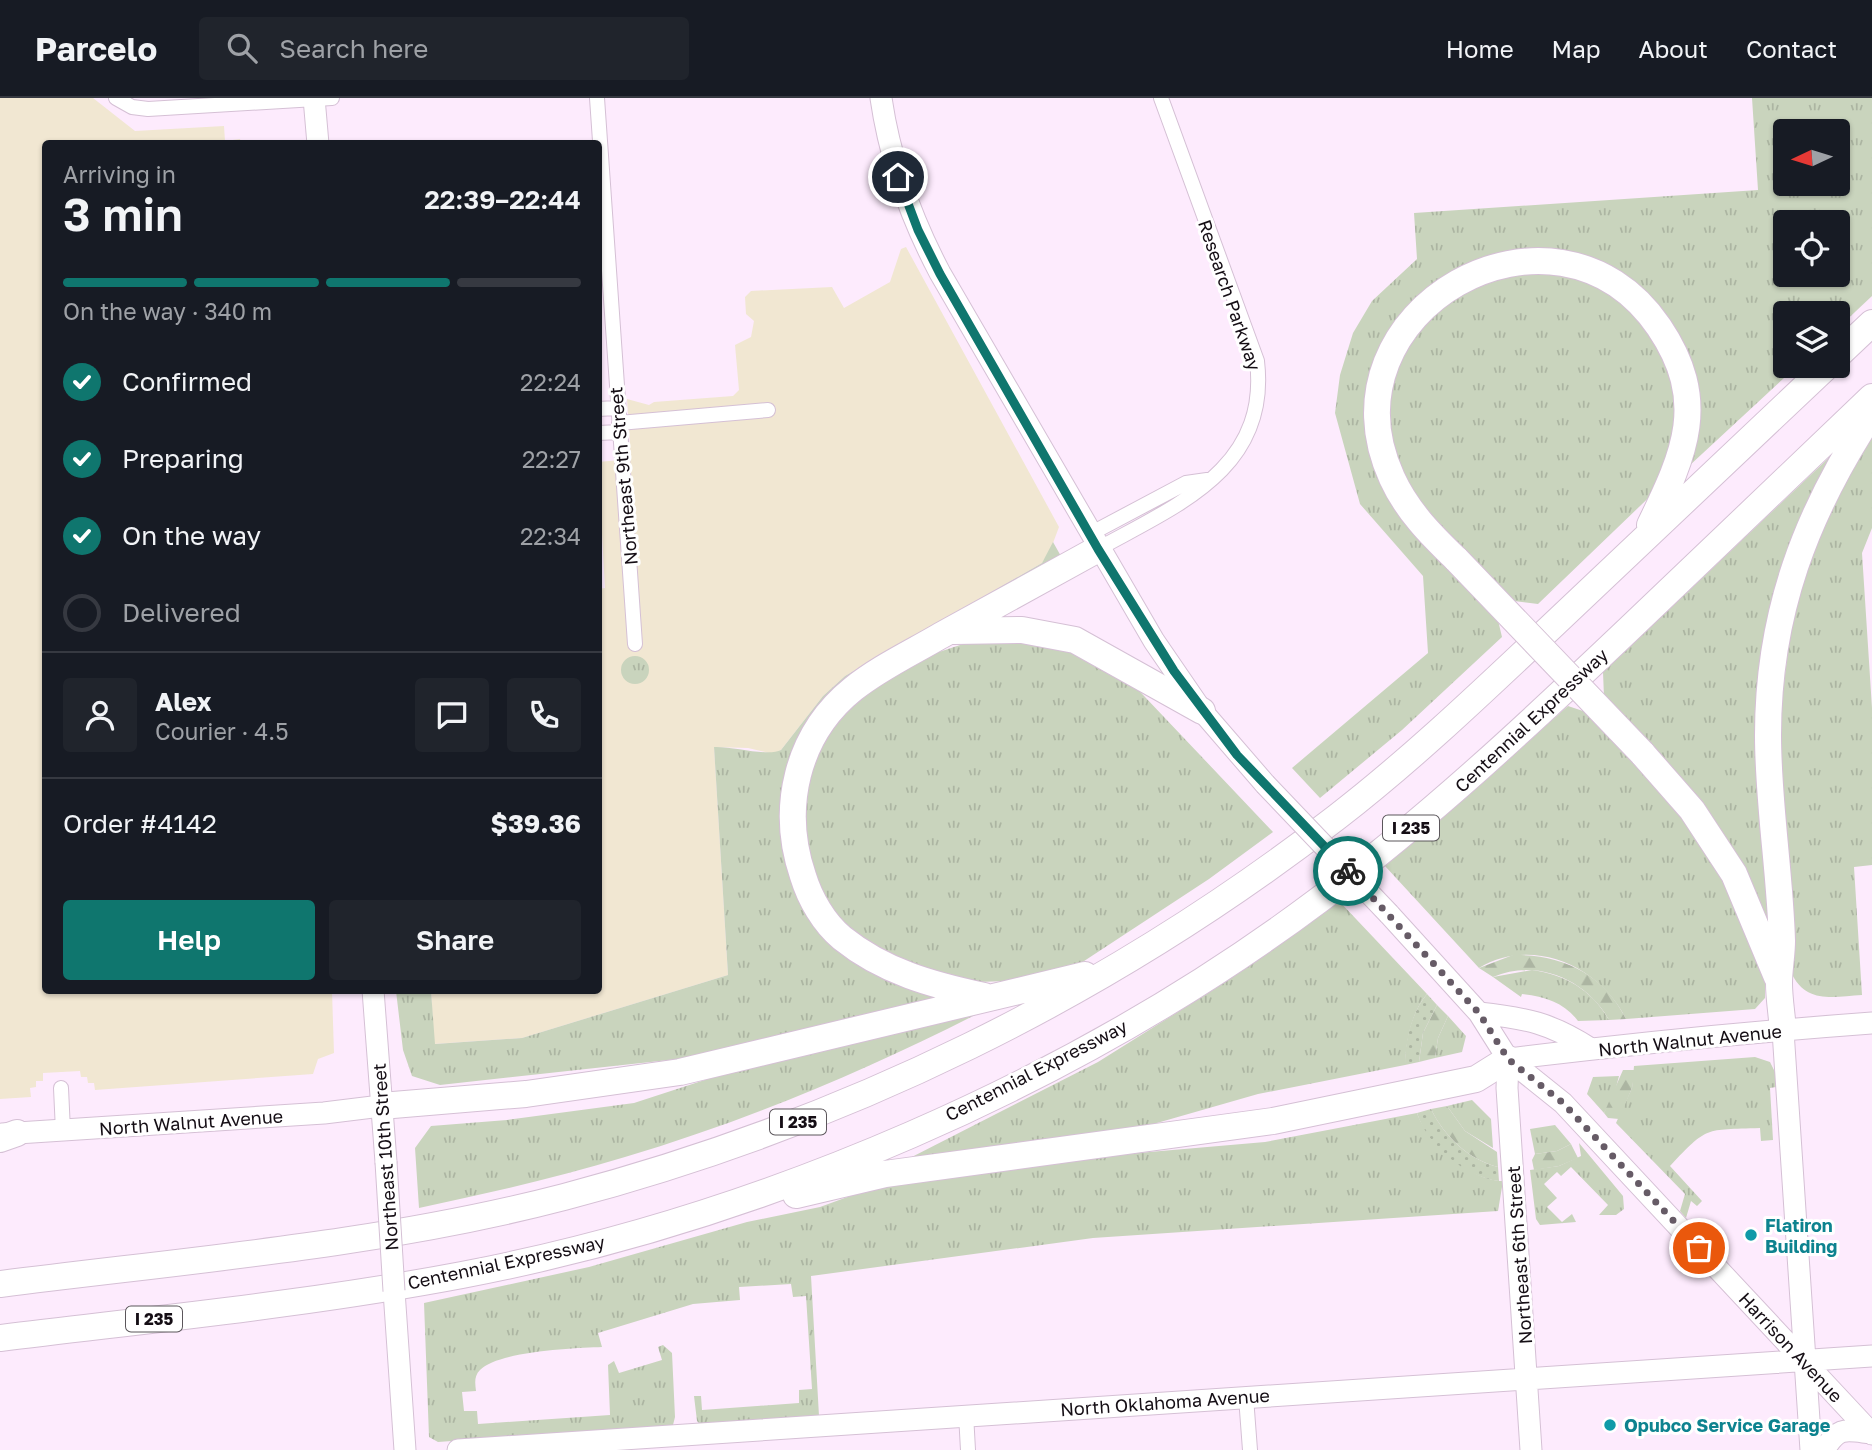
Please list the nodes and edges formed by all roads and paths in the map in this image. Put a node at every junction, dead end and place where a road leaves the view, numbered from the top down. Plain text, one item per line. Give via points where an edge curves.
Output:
1 (116, 98) edge
2 (319, 98) edge
3 (597, 98) edge
4 (881, 98) edge
5 (1161, 98) edge
6 (318, 140) edge
7 (600, 140) edge
8 (602, 176) edge
9 (1872, 323) edge
10 (1850, 344) edge
11 (1814, 378) edge
12 (1872, 397) edge
13 (617, 408) junction
14 (602, 409) edge
15 (768, 410) dead end
16 (1872, 413) edge
17 (620, 428) junction
18 (602, 432) edge
19 (1094, 541) junction
20 (1642, 542) junction
21 (949, 631) junction
22 (635, 644) dead end
23 (1202, 711) junction
24 (1114, 967) junction
25 (1779, 982) junction
26 (373, 994) edge
27 (992, 998) junction
28 (1479, 1013) junction
29 (1872, 1023) edge
30 (1783, 1031) junction
31 (1591, 1049) junction
32 (1508, 1059) junction
33 (61, 1088) dead end
34 (382, 1106) junction
35 (63, 1131) junction
36 (6, 1135) edge
37 (671, 1223) junction
38 (0, 1284) edge
39 (0, 1338) edge
40 (1872, 1356) edge
41 (1804, 1360) junction
42 (1527, 1378) junction
43 (1246, 1397) junction
44 (966, 1414) junction
45 (1872, 1433) edge
46 (686, 1442) edge
47 (405, 1450) edge
48 (457, 1450) edge
49 (968, 1450) edge
50 (1250, 1450) edge
51 (1531, 1450) edge
52 (1811, 1450) edge
53 (1824, 1450) edge

1 - 2 street via 148,109
2 - 6 main road
3 - 7 street, Northeast 9th Street
4 - 19 main road, Harrison Avenue via 898,177 918,230
5 - 19 street, Research Parkway via 1252,348 1258,404 1244,443 1194,496
8 - 13 street, Northeast 9th Street
9 - 10 highway
11 - 20 highway, I 235
12 - 37 highway, Centennial Expressway / I 235 via 1489,762 1315,903 1188,988 999,1094 806,1177
13 - 14 street
13 - 17 street, Northeast 9th Street
15 - 17 street
16 - 25 highway via 1809,525 1774,648 1768,735 1782,943
17 - 18 street
17 - 22 street, Northeast 9th Street
19 - 21 highway
19 - 23 main road, Harrison Avenue
20 - 24 highway, I 235 via 1454,717 1340,815 1211,908
20 - 25 highway, bridge via 1682,455 1686,436 1684,381 1651,315 1616,285 1558,263 1508,263 1461,278 1425,306 1399,339 1382,383 1380,438 1391,475 1411,512 1692,810 1734,874
21 - 23 highway via 1022,630 1075,640
21 - 27 highway via 853,689 819,728 795,782 793,846 808,892 840,937 892,970
23 - 28 main road, Harrison Avenue, bridge
24 - 27 highway
24 - 38 highway, I 235 via 1031,1016 874,1092 678,1164 564,1197 461,1220 304,1246
25 - 30 highway
26 - 34 main road, Northeast 10th Street
27 - 34 highway via 680,1072 526,1094
28 - 31 main road via 1523,1018 1562,1030
28 - 32 main road, Harrison Avenue
29 - 30 main road, North Walnut Avenue
30 - 31 main road, North Walnut Avenue
30 - 41 main road
31 - 32 main road, North Walnut Avenue
32 - 37 highway via 1476,1079 1286,1118 885,1174
32 - 41 main road, Harrison Avenue via 1563,1103
32 - 42 main road, Northeast 6th Street
33 - 35 street
34 - 35 main road, North Walnut Avenue
34 - 47 main road, Northeast 10th Street, bridge
35 - 36 main road, North Walnut Avenue
37 - 39 highway, Centennial Expressway / I 235 via 463,1275 308,1300
40 - 41 main road, North Oklahoma Avenue
41 - 42 main road, North Oklahoma Avenue
41 - 45 main road, Harrison Avenue
41 - 52 main road
42 - 43 main road, North Oklahoma Avenue
42 - 51 main road, Northeast 6th Street
43 - 44 main road, North Oklahoma Avenue
43 - 50 street
44 - 46 main road, North Oklahoma Avenue
44 - 49 street
45 - 53 main road via 1842,1431
46 - 48 main road, North Oklahoma Avenue

